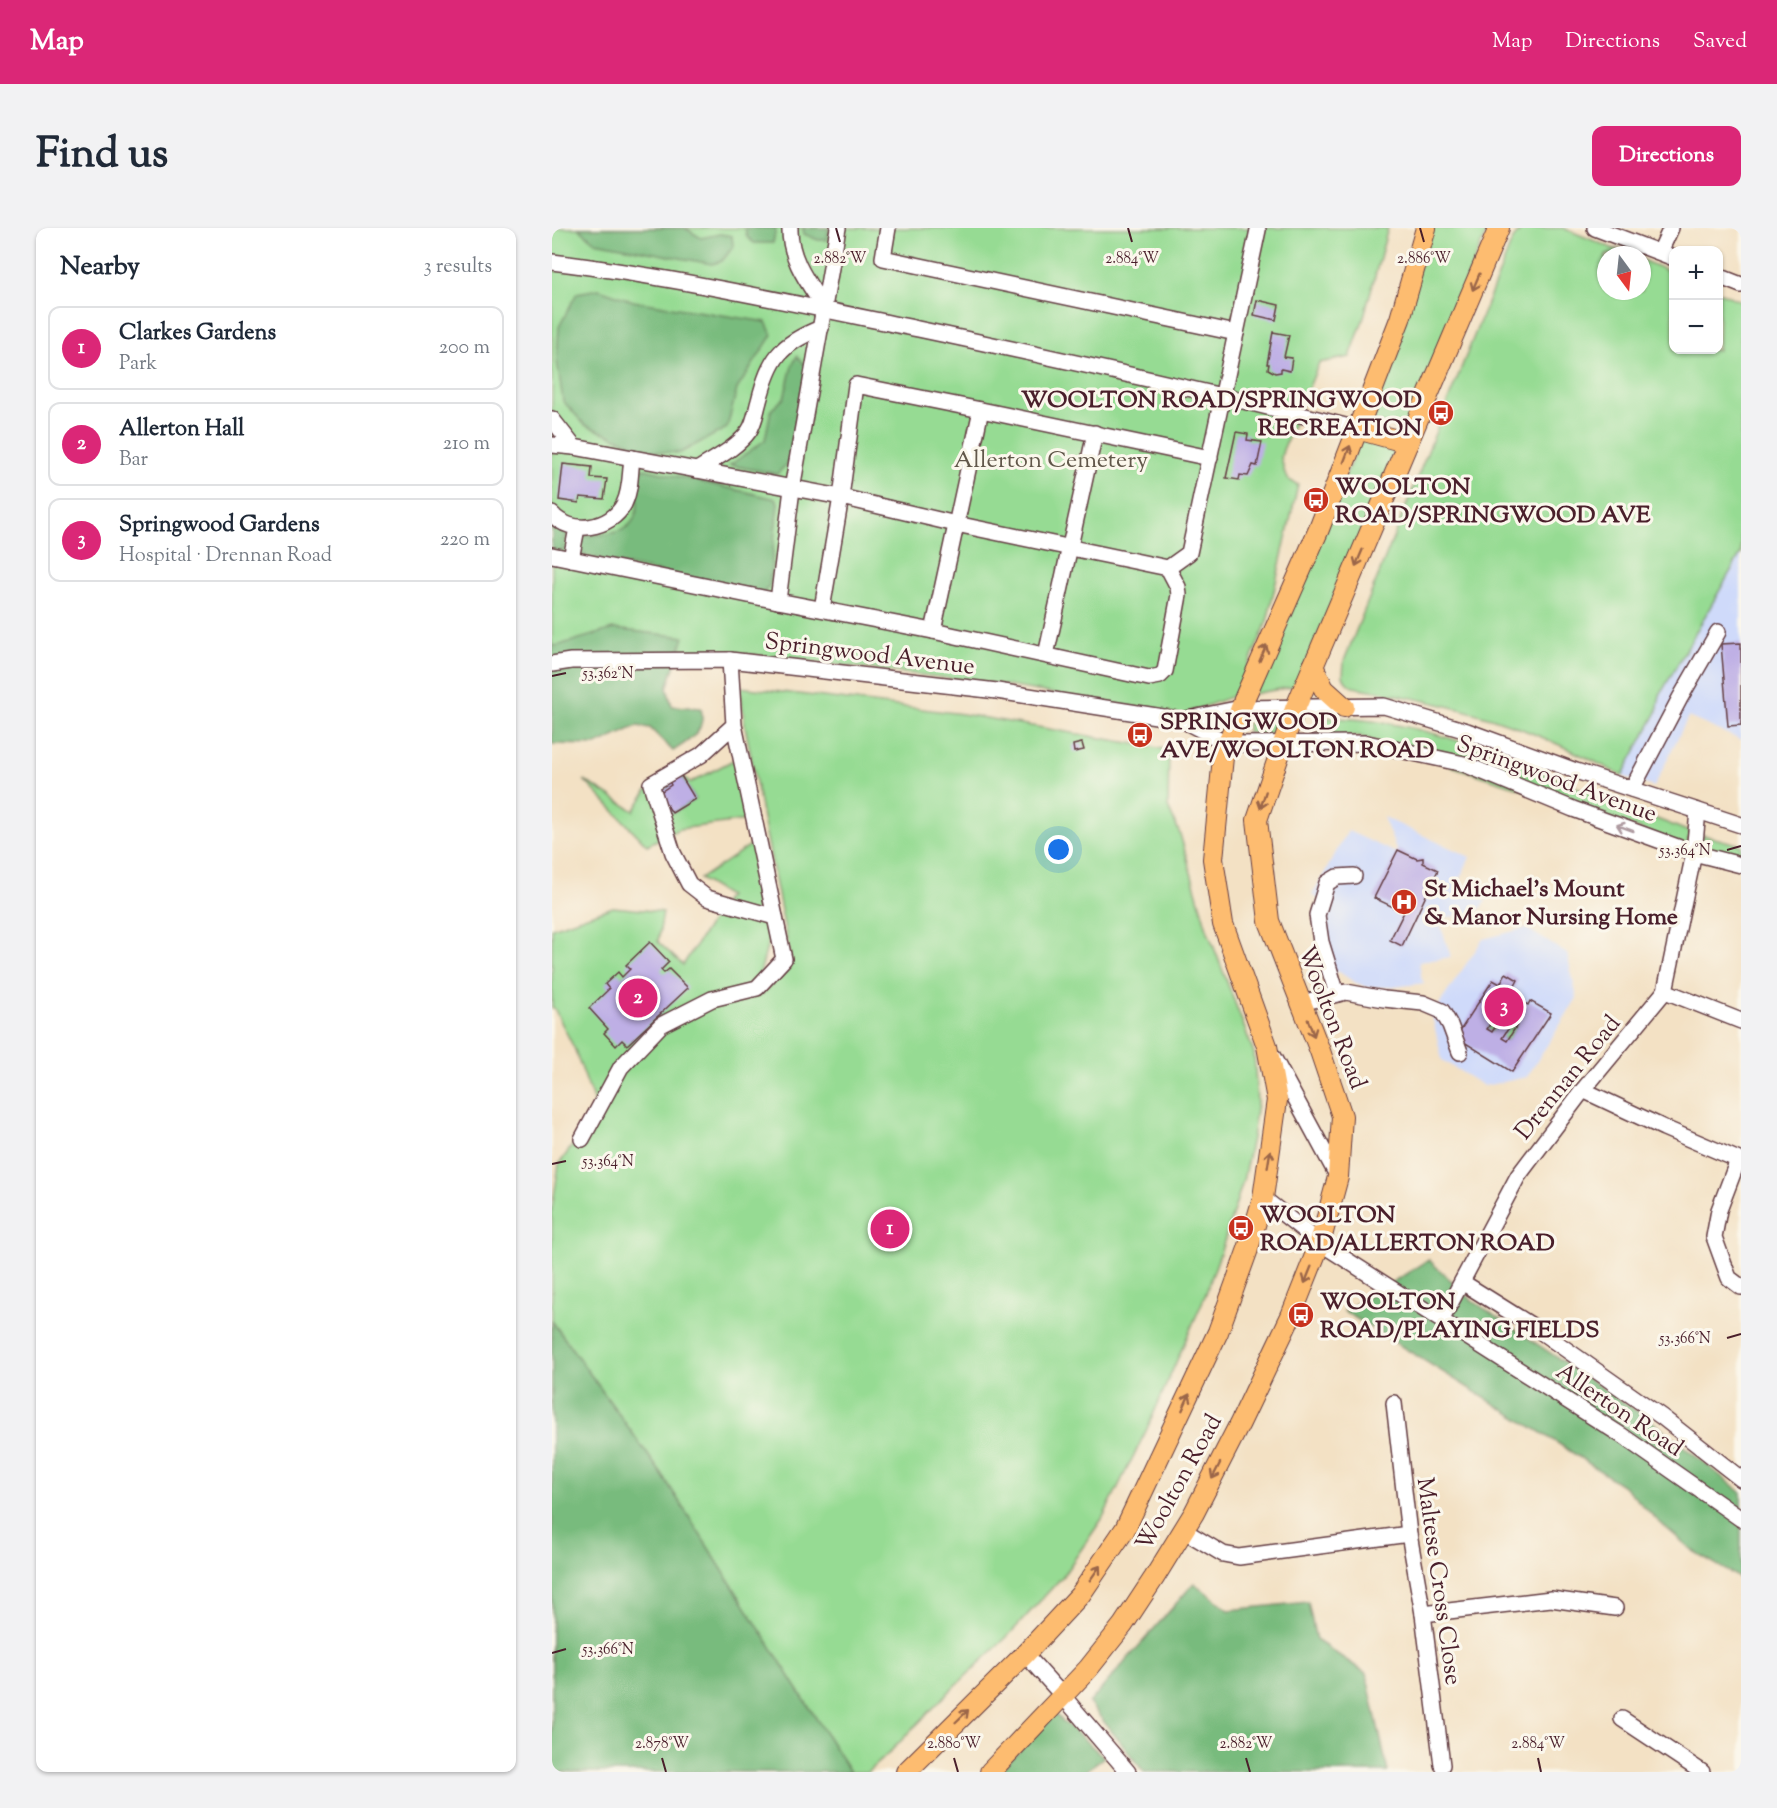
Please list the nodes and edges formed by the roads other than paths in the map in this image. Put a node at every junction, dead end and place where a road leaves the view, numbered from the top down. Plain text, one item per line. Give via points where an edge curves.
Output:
1 (790, 228) edge
2 (838, 228) edge
3 (888, 228) edge
4 (1426, 228) edge
5 (1499, 228) edge
6 (1595, 228) edge
7 (1671, 228) edge
8 (1260, 229) edge
9 (1667, 255) edge
10 (552, 262) edge
11 (1723, 278) edge
12 (1741, 285) edge
13 (825, 309) junction
14 (821, 327) junction
15 (1236, 333) junction
16 (1223, 396) junction
17 (981, 410) junction
18 (552, 419) edge
19 (1357, 429) junction
20 (1095, 433) junction
21 (1408, 442) junction
22 (552, 445) edge
23 (574, 447) junction
24 (632, 458) junction
25 (1210, 458) junction
26 (697, 470) junction
27 (792, 489) junction
28 (841, 497) junction
29 (552, 514) edge
30 (956, 524) junction
31 (577, 528) junction
32 (1071, 547) junction
33 (552, 555) edge
34 (571, 558) junction
35 (1168, 568) junction
36 (778, 602) junction
37 (822, 609) junction
38 (933, 631) junction
39 (1718, 632) dead end
40 (1046, 655) junction
41 (730, 660) junction
42 (552, 664) edge
43 (1314, 666) junction
44 (1344, 707) junction
45 (1241, 708) junction
46 (1296, 709) junction
47 (1182, 720) junction
48 (734, 725) junction
49 (1229, 744) junction
50 (1281, 745) junction
51 (1632, 789) junction
52 (1698, 811) junction
53 (1741, 825) edge
54 (1695, 852) junction
55 (1741, 865) edge
56 (1353, 876) dead end
57 (775, 917) junction
58 (1665, 991) junction
59 (1337, 994) junction
60 (1301, 1003) junction
61 (1741, 1021) edge
62 (1267, 1046) junction
63 (1460, 1052) dead end
64 (1583, 1090) junction
65 (582, 1139) dead end
66 (1740, 1161) edge
67 (1338, 1177) junction
68 (1263, 1197) junction
69 (1320, 1243) junction
70 (1462, 1282) junction
71 (1741, 1287) edge
72 (1442, 1319) junction
73 (1394, 1403) dead end
74 (1741, 1479) edge
75 (1741, 1519) edge
76 (1183, 1530) junction
77 (1409, 1534) junction
78 (1615, 1608) dead end
79 (1423, 1614) junction
80 (1025, 1654) junction
81 (1062, 1695) junction
82 (1622, 1719) dead end
83 (1442, 1765) dead end
84 (906, 1772) edge
85 (990, 1772) edge
86 (1128, 1772) edge
87 (1702, 1772) edge

1 - 13 street via 797,264
2 - 13 street
3 - 15 street via 883,258
4 - 19 main road, Woolton Road via 1400,319
5 -> 21 main road, Woolton Road
6 - 9 street
7 - 9 street
8 - 15 street
10 - 13 street via 693,283
11 - 12 street
13 - 14 street
13 - 16 street
14 - 26 street via 786,345 764,382 748,432
14 - 27 street
15 - 16 street
16 - 19 street
16 - 25 street
17 - 20 street
17 - 28 street via 856,385
17 - 30 street
18 - 23 street
19 - 21 main road
45 -> 19 main road, Woolton Road via 1319,529
20 - 25 street
20 - 32 street
21 -> 43 main road, Woolton Road
22 - 23 street
23 - 24 street
24 - 26 street
24 - 31 street via 628,494 619,510 602,523
25 - 35 street via 1189,553
26 - 27 street
27 - 28 street
27 - 36 street
28 - 30 street
28 - 37 street
29 - 31 street
30 - 32 street
30 - 38 street
31 - 34 street
32 - 35 street
32 - 40 street
33 - 34 street
34 - 36 street
35 - 40 street via 1179,595 1161,676 1149,678
36 - 37 street
37 - 38 street
38 - 40 street
39 - 51 street
41 - 42 street, Springwood Avenue
41 - 47 street, Springwood Avenue via 997,691
41 - 48 street
43 - 44 main road via 1324,688
43 - 46 main road, Woolton Road
44 - 46 street, Springwood Avenue
44 - 51 street, Springwood Avenue via 1384,706
45 - 46 street, Springwood Avenue
45 - 47 street, Springwood Avenue
45 - 49 main road, Woolton Road
46 - 50 main road, Woolton Road
47 - 49 street, Springwood Avenue
48 - 57 street
48 - 57 street via 701,755 651,784 673,853 689,885 707,898
49 - 50 street, Springwood Avenue
49 - 62 main road, Woolton Road via 1223,757 1213,859 1223,924
54 -> 50 street, Springwood Avenue via 1573,809 1464,764 1367,743
50 -> 60 main road, Woolton Road via 1257,820 1269,921
51 - 52 street, Springwood Avenue
52 - 53 street, Springwood Avenue
52 - 54 street, Drennan Road
54 - 55 street, Springwood Avenue
54 - 58 street, Drennan Road
56 - 59 street via 1327,883 1317,915
57 - 65 street via 784,959 757,988 712,999 661,1025 621,1067
58 - 61 street
58 - 64 street, Drennan Road
59 - 60 street
59 - 63 street via 1423,1003 1442,1011
60 -> 67 main road, Woolton Road via 1342,1116
62 - 67 street
68 -> 62 main road, Woolton Road via 1277,1100
64 - 66 street
64 - 70 street, Drennan Road via 1518,1176
66 - 71 street via 1719,1210 1714,1237 1728,1278
67 - 69 main road, Woolton Road
68 - 69 street, Allerton Road
80 -> 68 main road, Woolton Road via 1080,1595 1125,1529 1218,1332
69 - 72 street, Allerton Road
69 -> 76 main road, Woolton Road via 1292,1316
70 - 72 street, Drennan Road
70 - 74 street, Allerton Road via 1537,1329 1662,1417
72 - 75 street, Allerton Road via 1621,1434
73 - 77 street, Maltese Cross Close
76 - 77 street via 1223,1554 1239,1557
76 - 81 main road, Woolton Road via 1123,1625
77 - 79 street, Maltese Cross Close
78 - 79 street via 1551,1599
79 - 83 street, Maltese Cross Close
80 - 81 street
84 -> 80 main road, Woolton Road
81 - 85 main road, Woolton Road
81 - 86 street
82 - 87 street

